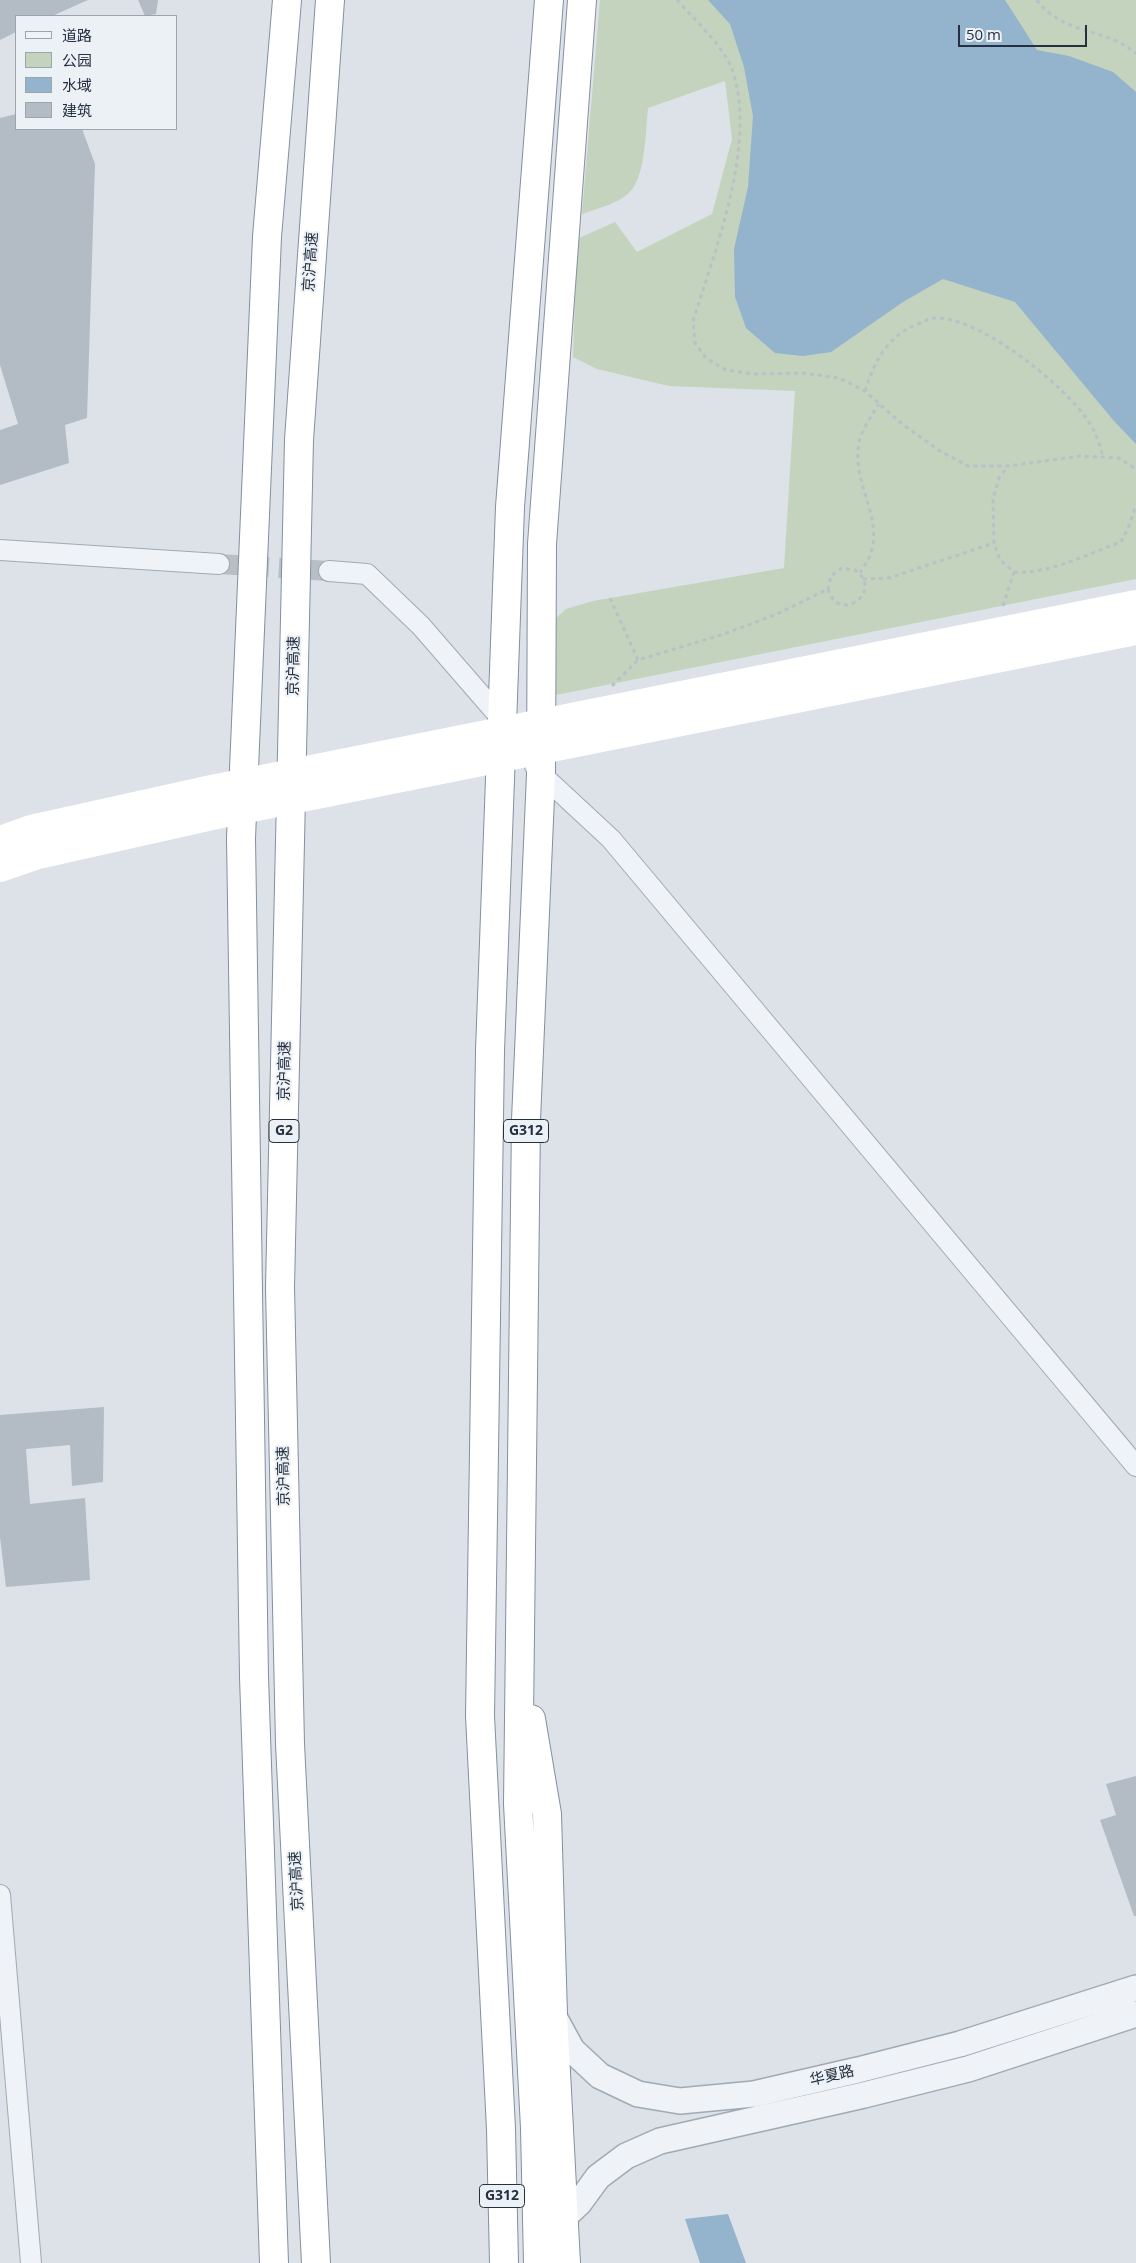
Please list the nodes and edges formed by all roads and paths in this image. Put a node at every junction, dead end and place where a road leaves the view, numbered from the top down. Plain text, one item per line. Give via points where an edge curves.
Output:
1 (287, 0) edge
2 (330, 0) edge
3 (549, 0) edge
4 (582, 0) edge
5 (678, 0) edge
6 (1037, 0) edge
7 (1136, 54) edge
8 (865, 391) junction
9 (879, 404) junction
10 (1103, 457) junction
11 (1008, 466) junction
12 (1136, 469) edge
13 (1136, 505) edge
14 (994, 544) junction
15 (0, 550) edge
16 (219, 564) tunnel mouth
17 (329, 571) tunnel mouth
18 (1014, 572) junction
19 (860, 573) junction
20 (863, 579) junction
21 (828, 588) junction
22 (610, 598) dead end
23 (1136, 604) edge
24 (1003, 606) dead end
25 (1136, 631) edge
26 (638, 660) junction
27 (610, 688) dead end
28 (503, 720) junction
29 (541, 774) junction
30 (0, 840) edge
31 (0, 868) edge
32 (1136, 1466) edge
33 (519, 1647) junction
34 (0, 1895) edge
35 (1136, 1988) edge
36 (1136, 2014) edge
37 (553, 2015) junction
38 (564, 2217) junction
39 (31, 2263) edge
40 (274, 2263) edge
41 (316, 2263) edge
42 (504, 2263) edge
43 (538, 2263) edge
44 (566, 2263) edge

1 - 40 main road via 267,237 241,838 254,1668
2 - 41 main road, 京沪高速 / G2 via 299,440 280,1287 290,1744
3 - 28 main road, G312 via 510,507
4 - 29 main road, G312 via 542,544
5 - 8 path via 732,68 740,130 731,196 693,321 695,343 706,358 726,370 839,378
6 - 7 path via 1064,24 1096,33
8 - 9 path
8 - 10 path via 871,370 882,350 896,336 932,318 950,318 1015,352 1071,400 1089,422
9 - 11 path via 940,451 968,466
9 - 19 path via 864,428 858,450 861,482 875,532 871,554
10 - 11 path via 1080,456
10 - 12 path via 1118,458
11 - 14 path via 999,478 993,498
13 - 18 path via 1121,542 1044,570
14 - 18 path via 1000,560
14 - 20 path via 889,578
15 - 16 street
17 - 28 street via 367,574 421,626
18 - 24 path
19 - 20 path
19 - 21 path via 849,568 836,571
20 - 21 path via 863,596 853,604 840,604 833,600
21 - 26 path via 777,614
22 - 26 path
23 - 30 main road, bridge via 206,790 31,829
25 - 31 main road, bridge via 212,816 38,855
26 - 27 path
28 - 29 street
28 - 42 main road, G312 via 490,1061 480,1716 501,2129
29 - 32 street via 611,838
29 - 33 main road, G312 via 526,1120
33 - 37 main road via 547,1814
33 - 43 main road, G312 via 518,1804 535,2128
34 - 39 street
35 - 37 street, 华夏路 via 960,2044 858,2070 754,2094 680,2101 638,2094 600,2076 572,2050
36 - 38 street, 华夏路 via 968,2069 660,2141 626,2156 598,2177
37 - 38 main road
38 - 44 main road

